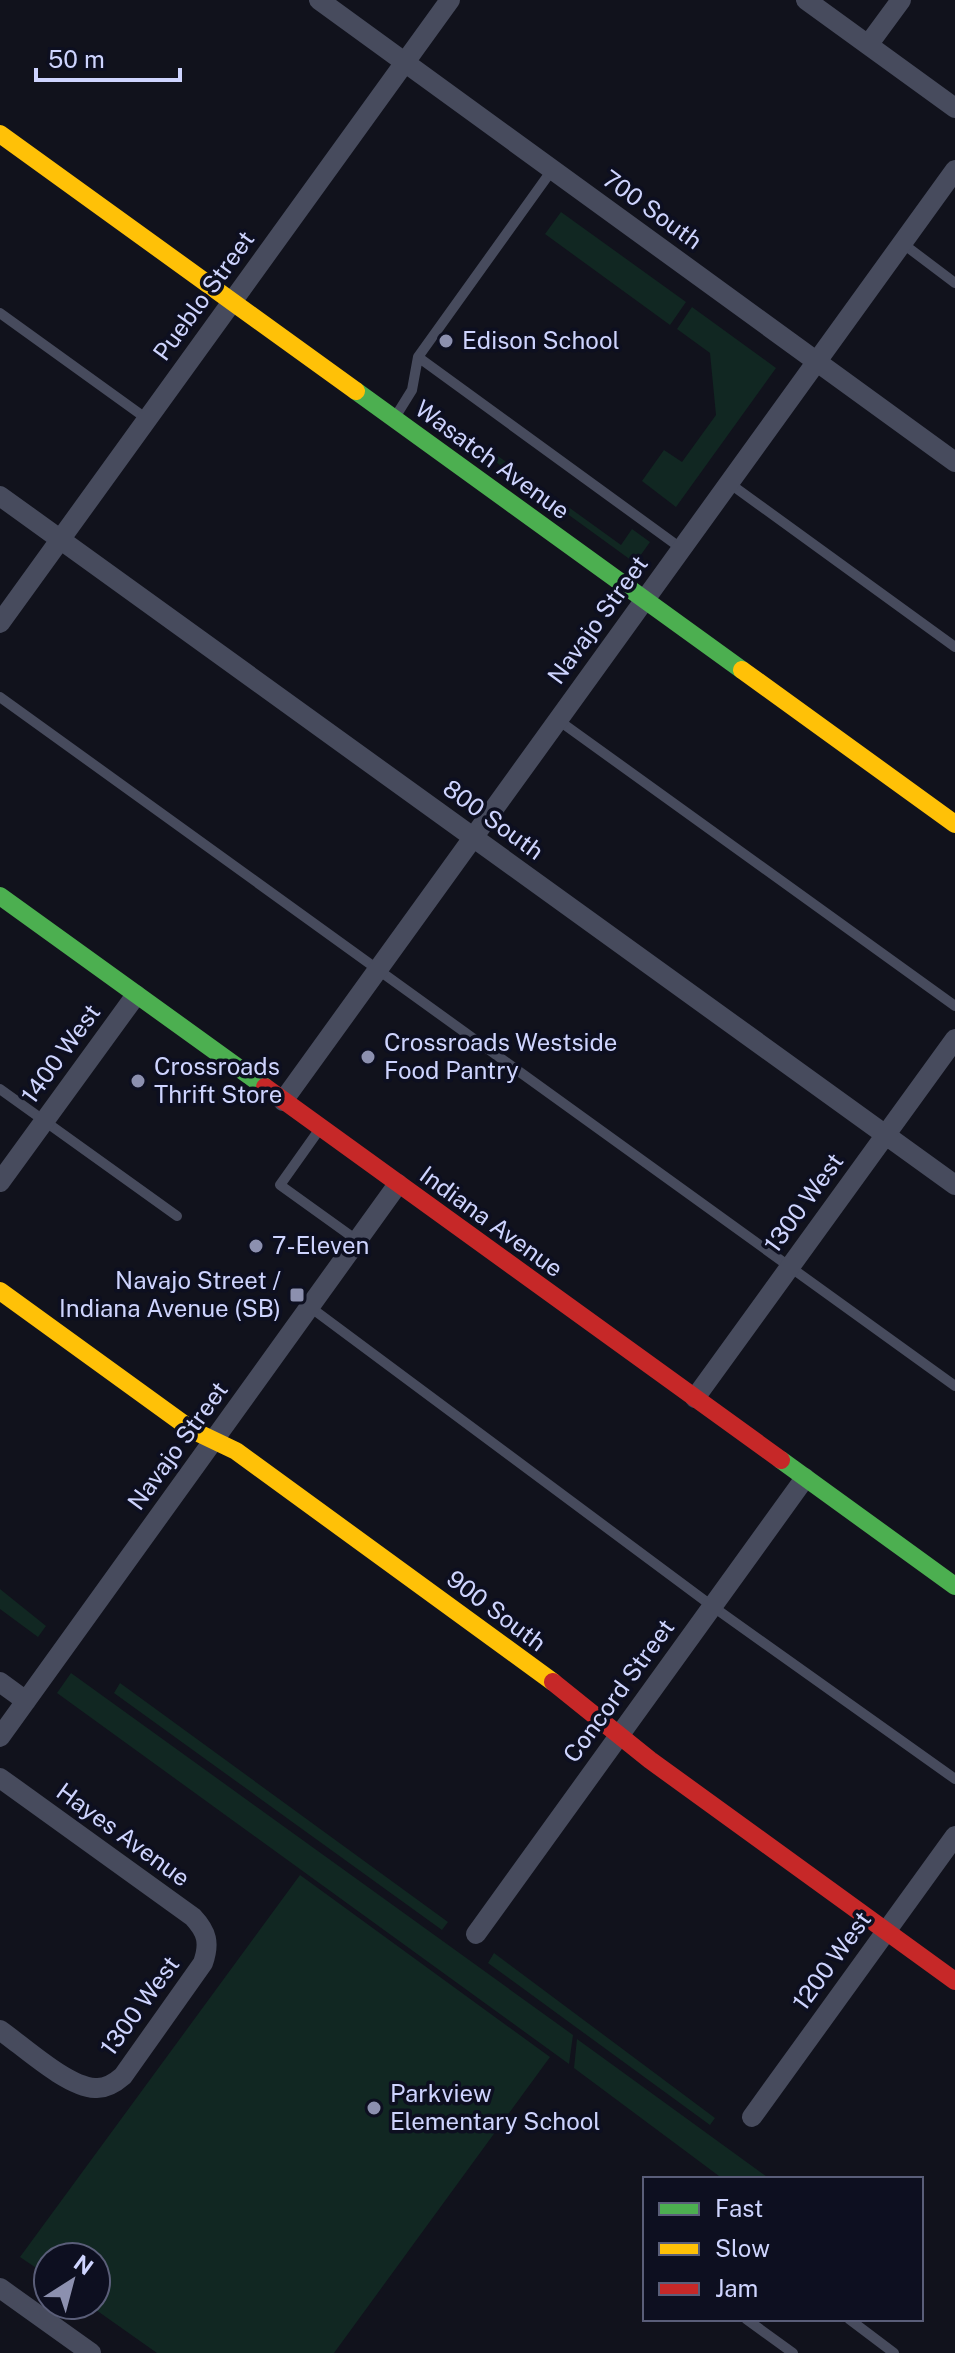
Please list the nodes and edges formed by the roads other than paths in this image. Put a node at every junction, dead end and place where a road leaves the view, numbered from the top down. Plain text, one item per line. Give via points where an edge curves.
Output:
1 (319, 0) edge
2 (450, 0) edge
3 (806, 0) edge
4 (901, 0) edge
5 (868, 45) junction
6 (405, 63) junction
7 (955, 108) edge
8 (0, 134) edge
9 (552, 170) junction
10 (955, 170) edge
11 (902, 243) junction
12 (955, 283) edge
13 (232, 302) junction
14 (0, 313) edge
15 (418, 357) junction
16 (817, 361) junction
17 (147, 419) junction
18 (394, 419) junction
19 (955, 462) edge
20 (729, 483) junction
21 (0, 496) edge
22 (60, 540) junction
23 (682, 549) junction
24 (645, 600) junction
25 (0, 623) edge
26 (955, 647) edge
27 (0, 697) edge
28 (558, 720) junction
29 (955, 824) edge
30 (473, 838) junction
31 (0, 896) edge
32 (379, 969) junction
33 (136, 995) junction
34 (955, 1006) edge
35 (955, 1039) edge
36 (0, 1089) edge
37 (283, 1101) junction
38 (45, 1120) junction
39 (321, 1128) junction
40 (885, 1135) junction
41 (0, 1182) edge
42 (398, 1184) junction
43 (955, 1185) edge
44 (177, 1216) dead end
45 (358, 1241) junction
46 (790, 1267) junction
47 (0, 1291) edge
48 (310, 1307) junction
49 (955, 1386) edge
50 (695, 1398) junction
51 (214, 1440) junction
52 (805, 1478) junction
53 (955, 1586) edge
54 (712, 1606) junction
55 (0, 1682) edge
56 (26, 1701) junction
57 (619, 1735) junction
58 (0, 1737) edge
59 (0, 1778) edge
60 (955, 1779) edge
61 (955, 1836) edge
62 (886, 1931) junction
63 (476, 1934) dead end
64 (208, 1941) joint
65 (955, 1981) edge
66 (0, 2030) edge
67 (752, 2117) dead end
68 (0, 2288) edge
69 (749, 2321) edge
70 (852, 2321) edge
71 (79, 2350) edge
72 (793, 2353) edge
73 (894, 2353) edge

1 - 6 street, 700 South
2 - 6 street, Pueblo Street
3 - 5 street
4 - 5 street
5 - 7 street
6 - 9 street, 700 South
6 - 13 street, Pueblo Street
8 - 13 street, Wasatch Avenue
9 - 15 lane
9 - 16 street, 700 South
10 - 11 street, Navajo Street
11 - 12 lane
11 - 16 street, Navajo Street
13 - 17 street, Pueblo Street
13 - 18 street, Wasatch Avenue
14 - 17 lane
15 - 18 lane via 412,390
15 - 23 lane
16 - 19 street, 700 South
16 - 20 street, Navajo Street
17 - 22 street, Pueblo Street
18 - 24 street, Wasatch Avenue
20 - 23 street, Navajo Street
20 - 26 lane
21 - 22 street, 800 South
22 - 25 street, Pueblo Street
22 - 30 street, 800 South
23 - 24 street, Navajo Street
24 - 28 street, Navajo Street
24 - 29 street, Wasatch Avenue
27 - 32 lane
28 - 30 street, Navajo Street
28 - 34 lane
30 - 32 street, Navajo Street
30 - 40 street, 800 South
31 - 33 street, Indiana Avenue
32 - 37 street, Navajo Street
32 - 46 lane
33 - 37 street, Indiana Avenue
33 - 38 street, 1400 West
35 - 40 street, 1300 West
36 - 38 lane
37 - 39 street, Indiana Avenue
38 - 41 street, 1400 West
38 - 44 lane
39 - 42 street, Indiana Avenue
39 - 45 lane via 280,1185
40 - 43 street, 800 South
40 - 46 street, 1300 West
42 - 45 street, Navajo Street
42 - 50 street, Indiana Avenue
45 - 48 street, Navajo Street
46 - 49 lane
46 - 50 street, 1300 West
47 - 51 street, 900 South via 192,1430
48 - 51 street, Navajo Street
48 - 54 lane
50 - 52 street, Indiana Avenue
51 - 56 street, Navajo Street
51 - 57 street, 900 South via 452,1607
52 - 53 street, Indiana Avenue
52 - 54 street, Concord Street
54 - 57 street, Concord Street
54 - 60 lane
55 - 56 street
56 - 58 street, Navajo Street
57 - 62 street, 900 South
57 - 63 street, Concord Street
59 - 64 street, Hayes Avenue via 193,1917
61 - 62 street, 1200 West
62 - 65 street, 900 South
62 - 67 street, 1200 West
64 - 66 street, 1300 West via 203,1963 112,2085 98,2089 70,2080
68 - 71 street
69 - 72 lane
70 - 73 lane

